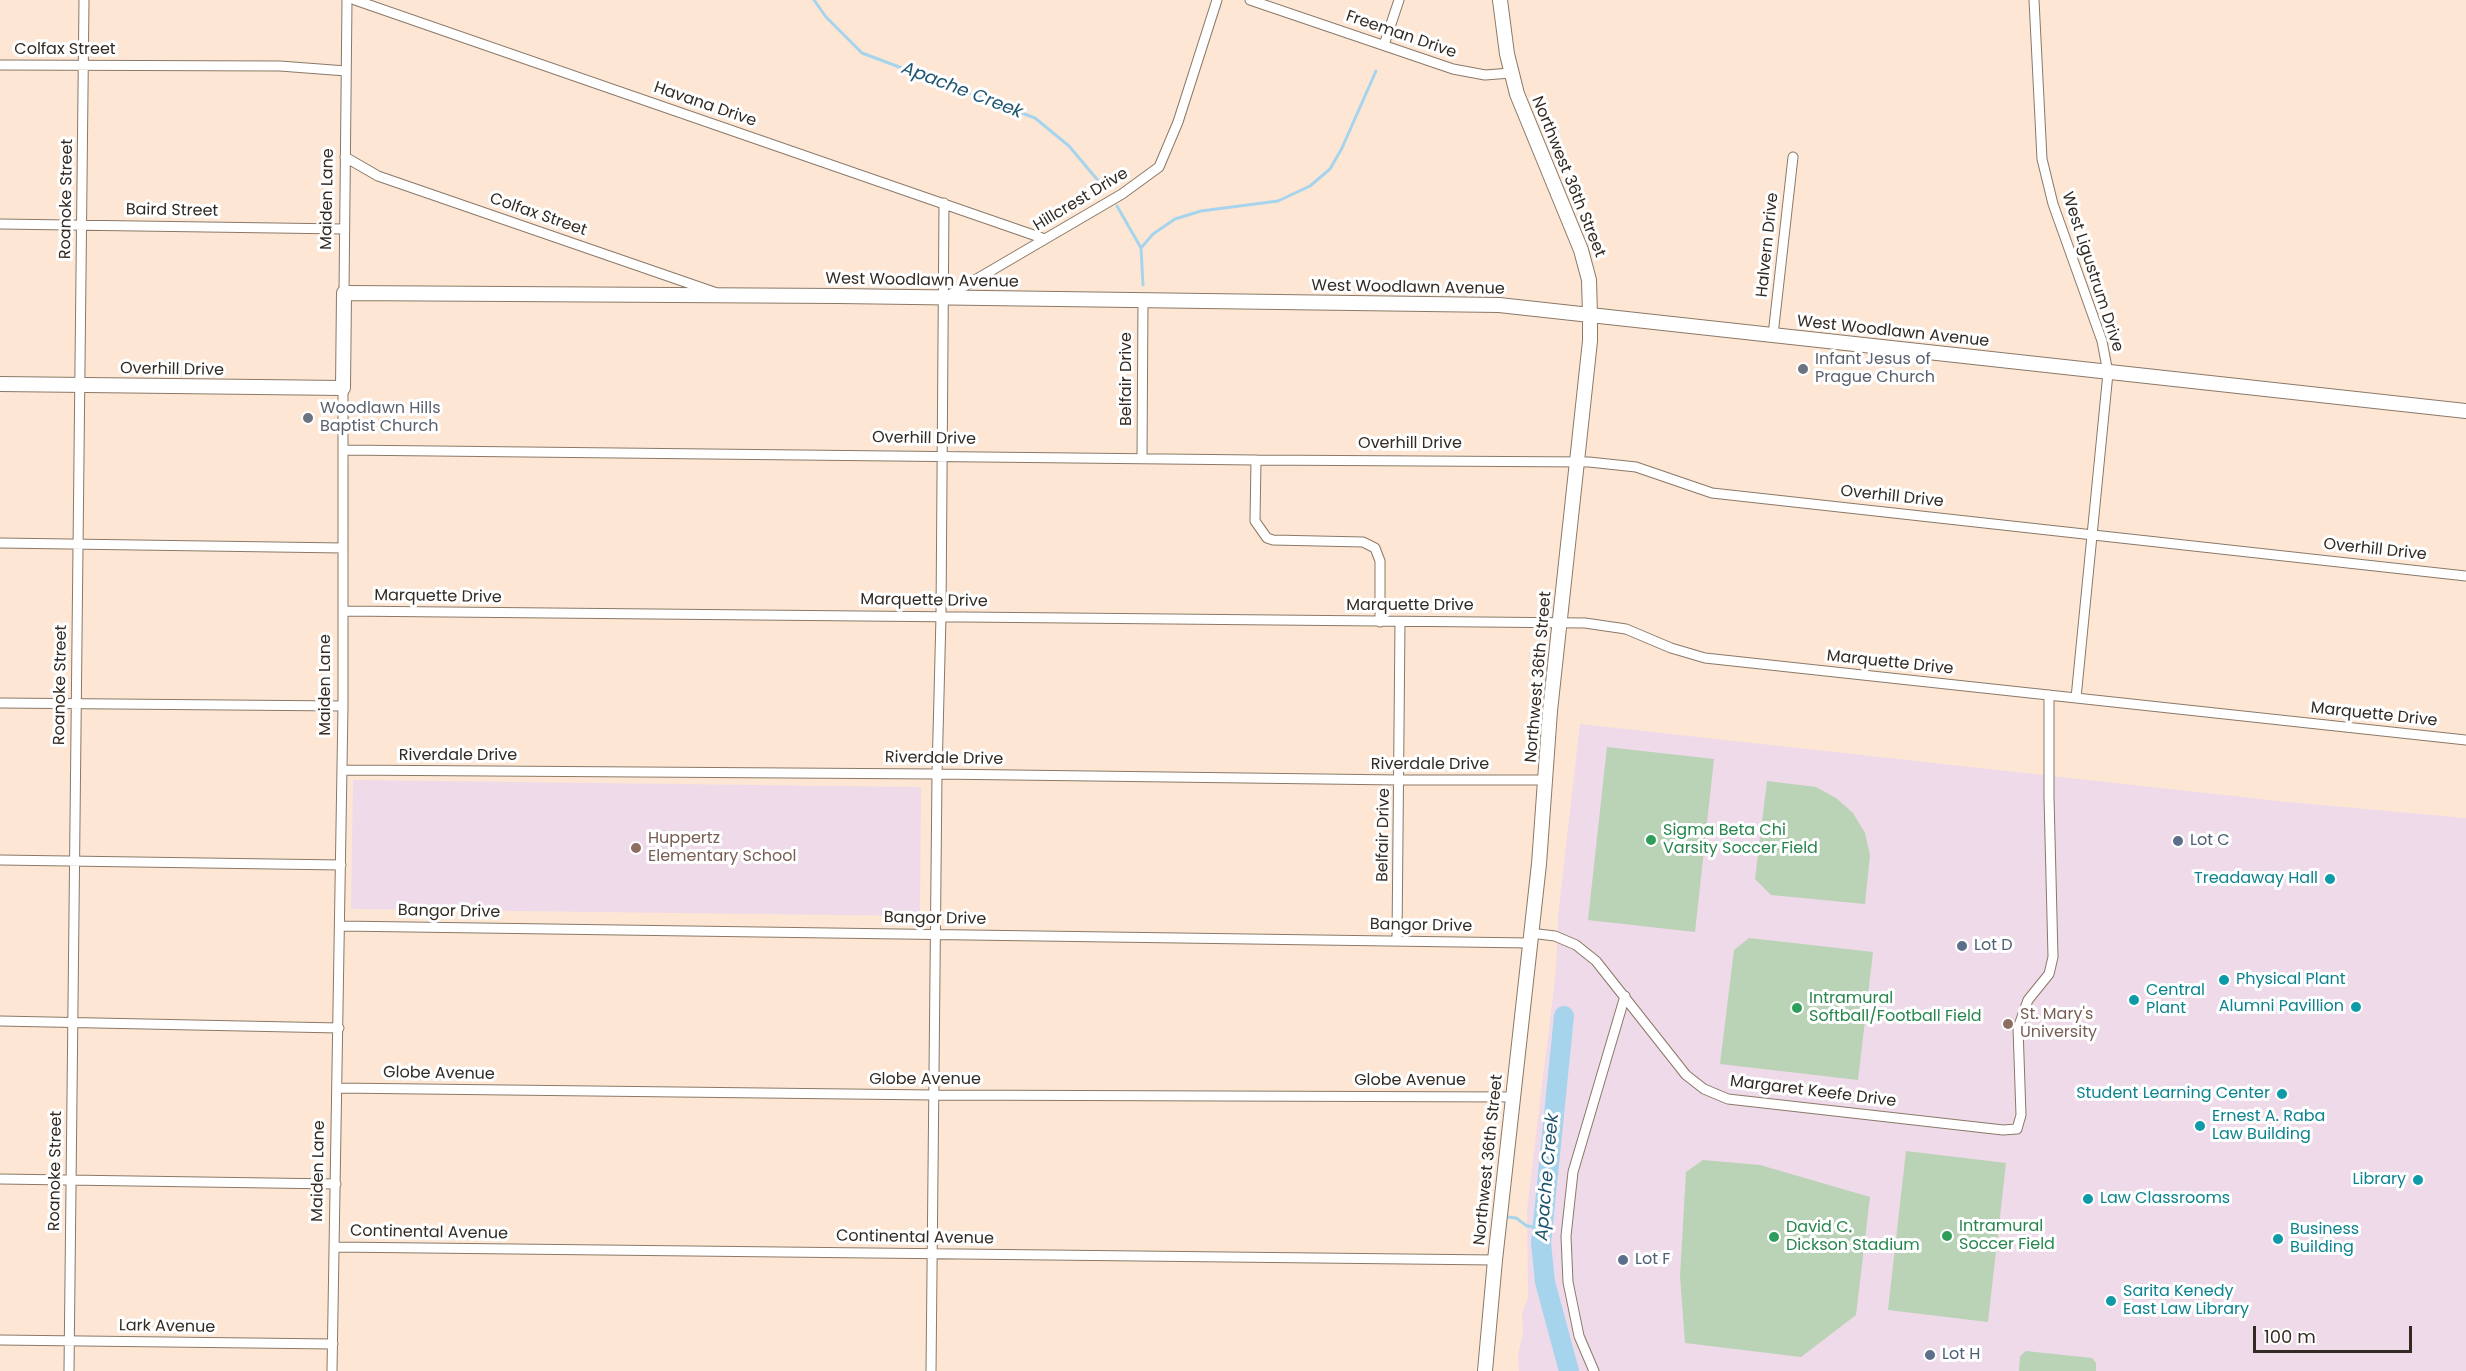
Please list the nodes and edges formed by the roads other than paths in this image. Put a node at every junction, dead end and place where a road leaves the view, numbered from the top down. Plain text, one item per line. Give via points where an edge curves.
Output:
1 (84, 0) edge
2 (347, 0) edge
3 (355, 0) edge
4 (1217, 0) edge
5 (1250, 0) edge
6 (1399, 0) edge
7 (1500, 0) edge
8 (2034, 0) edge
9 (1384, 45) junction
10 (0, 65) edge
11 (83, 65) junction
12 (346, 70) junction
13 (1511, 73) junction
14 (345, 157) junction
15 (1793, 157) dead end
16 (944, 203) junction
17 (0, 224) edge
18 (82, 225) junction
19 (344, 229) junction
20 (1045, 239) junction
21 (344, 293) junction
22 (725, 295) junction
23 (945, 298) junction
24 (1143, 300) junction
25 (1590, 315) junction
26 (1773, 335) junction
27 (2108, 373) junction
28 (0, 384) edge
29 (80, 385) junction
30 (343, 388) junction
31 (2466, 411) edge
32 (344, 450) junction
33 (941, 456) junction
34 (1142, 458) junction
35 (1256, 460) junction
36 (1577, 462) junction
37 (2094, 536) junction
38 (0, 543) edge
39 (78, 544) junction
40 (342, 548) junction
41 (2466, 576) edge
42 (343, 611) junction
43 (941, 616) junction
44 (1560, 621) junction
45 (1380, 622) junction
46 (1400, 622) junction
47 (2049, 695) junction
48 (2076, 698) junction
49 (0, 703) edge
50 (76, 703) junction
51 (343, 706) junction
52 (2466, 740) edge
53 (342, 770) junction
54 (937, 774) junction
55 (1399, 780) junction
56 (1546, 780) junction
57 (0, 860) edge
58 (74, 861) junction
59 (340, 865) junction
60 (340, 926) junction
61 (935, 934) junction
62 (1529, 938) junction
63 (1397, 940) junction
64 (1625, 996) junction
65 (0, 1021) edge
66 (73, 1022) junction
67 (339, 1028) junction
68 (337, 1088) junction
69 (933, 1095) junction
70 (1512, 1097) junction
71 (0, 1179) edge
72 (71, 1180) junction
73 (336, 1184) junction
74 (335, 1247) junction
75 (932, 1253) junction
76 (1495, 1260) junction
77 (0, 1340) edge
78 (69, 1340) junction
79 (333, 1344) junction
80 (69, 1371) edge
81 (332, 1371) edge
82 (931, 1371) edge
83 (1485, 1371) edge
84 (1594, 1371) edge

1 - 11 street, Roanoke Street
2 - 12 street, Maiden Lane
3 - 16 street, Havana Drive
4 - 20 street, Hillcrest Drive via 1178,122 1159,167 1129,190
5 - 9 street, Freeman Drive
6 - 9 street
7 - 13 street, Northwest 36th Street
8 - 27 street, West Ligustrum Drive via 2042,159 2053,204 2102,341
9 - 13 street, Freeman Drive via 1453,69 1485,75
10 - 11 street, Colfax Street
11 - 12 street, Colfax Street
11 - 18 street, Roanoke Street
12 - 14 street, Maiden Lane
13 - 25 street, Northwest 36th Street via 1581,250 1589,280
14 - 19 street, Maiden Lane
14 - 22 street, Colfax Street via 378,176
15 - 26 street, Halvern Drive
16 - 20 street, Havana Drive
16 - 23 street
17 - 18 street, Baird Street
18 - 19 street, Baird Street
18 - 29 street, Roanoke Street
19 - 21 street, Maiden Lane
20 - 23 street, Hillcrest Drive
21 - 22 street, West Woodlawn Avenue
21 - 30 street, Maiden Lane
22 - 23 street, West Woodlawn Avenue
23 - 24 street, West Woodlawn Avenue
23 - 33 street
24 - 25 street, West Woodlawn Avenue via 1479,304
24 - 34 street, Belfair Drive
25 - 26 street, West Woodlawn Avenue
25 - 36 street, Northwest 36th Street
26 - 27 street, West Woodlawn Avenue
27 - 31 street, West Woodlawn Avenue
27 - 37 street, West Ligustrum Drive
28 - 29 street, Overhill Drive
29 - 30 street, Overhill Drive
29 - 39 street, Roanoke Street
30 - 32 street, Maiden Lane
32 - 33 street, Overhill Drive
32 - 40 street, Maiden Lane
33 - 34 street, Overhill Drive
33 - 43 street
34 - 35 street, Overhill Drive
35 - 36 street, Overhill Drive
35 - 45 street via 1255,521 1267,538 1362,542 1375,548 1380,561
36 - 37 street, Overhill Drive via 1636,467 1712,493
36 - 44 street, Northwest 36th Street
37 - 41 street, Overhill Drive
37 - 48 street, West Ligustrum Drive
38 - 39 street
39 - 40 street
39 - 50 street, Roanoke Street
40 - 42 street, Maiden Lane
42 - 43 street, Marquette Drive
42 - 51 street, Maiden Lane
43 - 45 street, Marquette Drive
43 - 54 street
44 - 46 street, Marquette Drive
44 - 47 street, Marquette Drive via 1626,629 1705,658
44 - 56 street, Northwest 36th Street
45 - 46 street, Marquette Drive
46 - 55 street, Belfair Drive
47 - 48 street, Marquette Drive
47 - 64 street, Margaret Keefe Drive via 2054,957 2049,974 2028,1000 2018,1028 2021,1107 2017,1129 1728,1099 1704,1089 1686,1075
48 - 52 street, Marquette Drive
49 - 50 street
50 - 51 street
50 - 58 street, Roanoke Street
51 - 53 street, Maiden Lane
53 - 54 street, Riverdale Drive
53 - 59 street, Maiden Lane
54 - 55 street, Riverdale Drive
54 - 61 street
55 - 56 street, Riverdale Drive
55 - 63 street, Belfair Drive
56 - 62 street, Northwest 36th Street
57 - 58 street
58 - 59 street
58 - 66 street, Roanoke Street
59 - 60 street, Maiden Lane
60 - 61 street, Bangor Drive
60 - 67 street, Maiden Lane
61 - 63 street, Bangor Drive
61 - 69 street
62 - 63 street, Bangor Drive
62 - 64 street, Margaret Keefe Drive via 1555,936 1576,945 1596,961
62 - 70 street, Northwest 36th Street
64 - 84 street via 1573,1172 1566,1236 1568,1282 1579,1336
65 - 66 street
66 - 67 street
66 - 72 street, Roanoke Street
67 - 68 street, Maiden Lane
68 - 69 street, Globe Avenue
68 - 73 street, Maiden Lane
69 - 70 street, Globe Avenue
69 - 75 street
70 - 76 street, Northwest 36th Street
71 - 72 street
72 - 73 street
72 - 78 street, Roanoke Street
73 - 74 street, Maiden Lane
74 - 75 street, Continental Avenue
74 - 79 street, Maiden Lane
75 - 76 street, Continental Avenue
75 - 82 street
76 - 83 street, Northwest 36th Street
77 - 78 street, Lark Avenue
78 - 79 street, Lark Avenue
78 - 80 street, Roanoke Street
79 - 81 street, Maiden Lane

